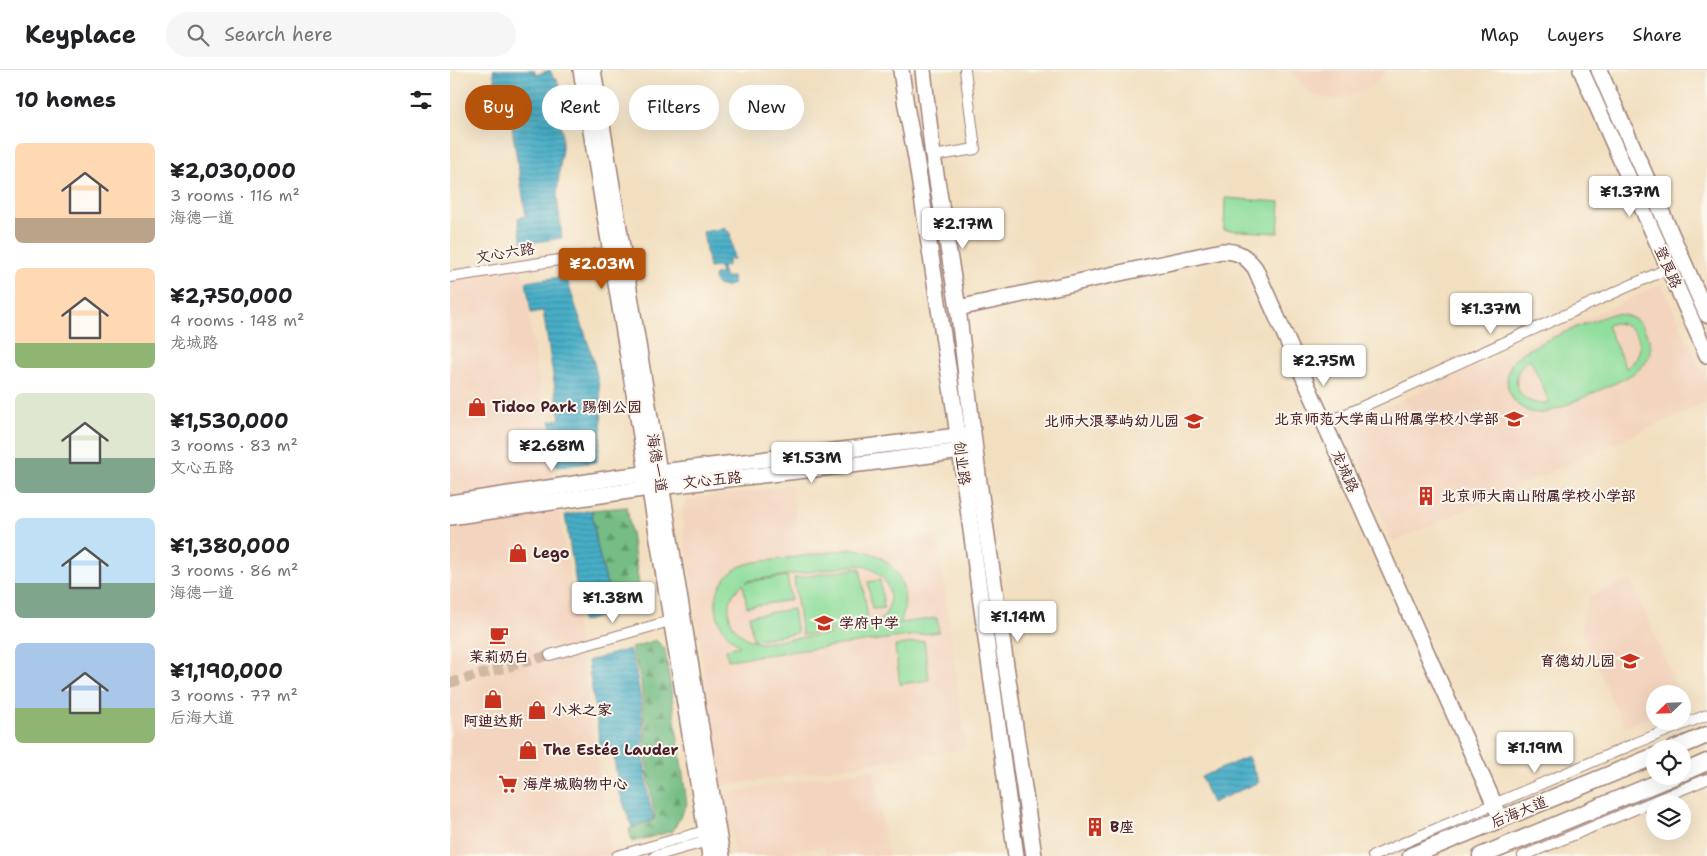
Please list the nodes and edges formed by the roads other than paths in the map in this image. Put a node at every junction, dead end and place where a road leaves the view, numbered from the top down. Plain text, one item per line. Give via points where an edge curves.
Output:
1 (580, 70) edge
2 (594, 70) edge
3 (901, 70) edge
4 (923, 70) edge
5 (965, 70) edge
6 (1581, 70) edge
7 (1599, 70) edge
8 (1610, 96) junction
9 (1595, 102) junction
10 (933, 156) junction
11 (916, 158) junction
12 (617, 251) junction
13 (1669, 268) junction
14 (450, 277) edge
15 (958, 308) junction
16 (1707, 314) edge
17 (1707, 355) edge
18 (1324, 424) junction
19 (966, 435) junction
20 (968, 450) junction
21 (654, 480) junction
22 (450, 503) edge
23 (450, 516) edge
24 (677, 619) junction
25 (550, 655) tunnel mouth
26 (1707, 715) edge
27 (1707, 735) edge
28 (1691, 742) edge
29 (1646, 759) edge
30 (1707, 762) edge
31 (1691, 769) edge
32 (1707, 780) edge
33 (1652, 785) edge
34 (1498, 812) junction
35 (712, 839) edge
36 (617, 856) edge
37 (655, 856) edge
38 (722, 856) edge
39 (1016, 856) edge
40 (1034, 856) edge
41 (1373, 856) edge
42 (1411, 856) edge
43 (1481, 856) edge
44 (1524, 856) edge

1 - 12 street, 海德一道
2 - 12 street, 海德一道
3 - 11 street, 创业路
4 - 10 street, 创业路
5 - 10 street via 975,149
6 - 9 street, 登良路
7 - 8 street
8 - 9 street
8 - 16 street
9 - 13 street, 登良路
10 - 11 street
10 - 15 street, 创业路
11 - 19 street, 创业路
12 - 14 street, 文心六路
12 - 21 street, 海德一道
13 - 17 street, 登良路
13 - 18 street
15 - 18 street, 龙城路 via 1222,251 1240,253 1255,268
15 - 19 street, 创业路
18 - 34 street, 龙城路
19 - 20 street, 创业路
19 - 21 street, 文心五路
20 - 21 street, 文心五路 via 868,464
20 - 39 street, 创业路
20 - 40 street, 创业路
21 - 22 street, 文心五路
21 - 23 street, 文心五路
21 - 24 street, 海德一道
24 - 25 street
24 - 35 street, 海德一道
26 - 34 street via 1636,743
27 - 28 main road
29 - 34 main road, 后海大道
30 - 31 main road
32 - 44 street
33 - 43 main road, 后海大道
34 - 41 street
34 - 42 main road, 后海大道
35 - 36 street
35 - 37 street
35 - 38 street, 海德一道

